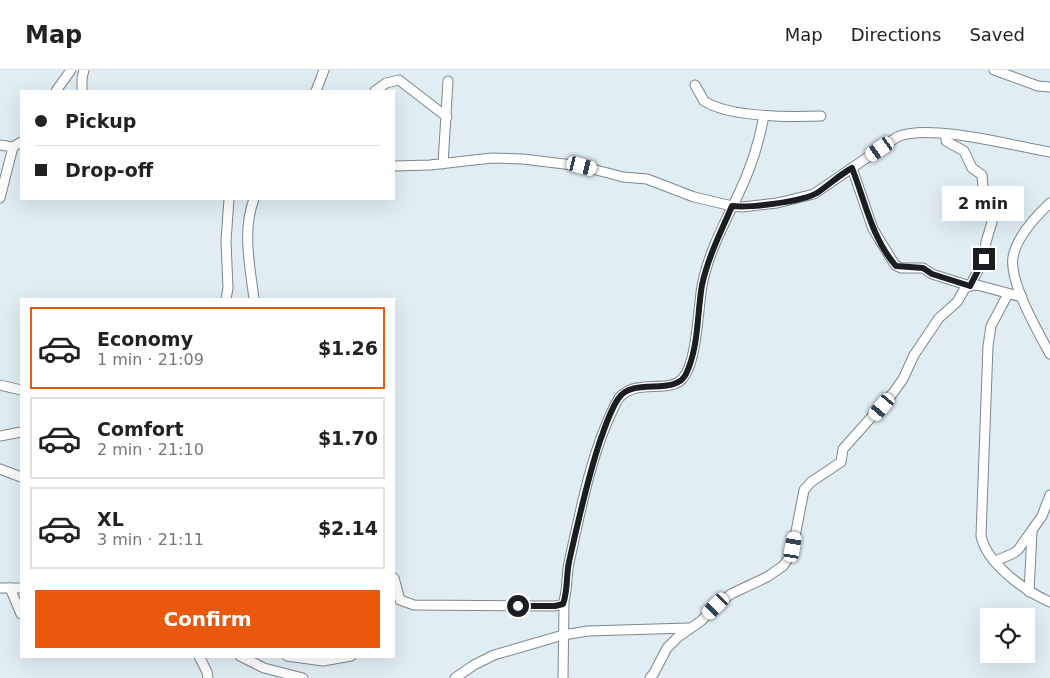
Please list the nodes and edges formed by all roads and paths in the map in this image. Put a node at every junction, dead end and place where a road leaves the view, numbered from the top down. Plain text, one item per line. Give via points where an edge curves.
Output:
1 (71, 70) edge
2 (84, 70) edge
3 (324, 70) edge
4 (999, 71) edge
5 (448, 81) dead end
6 (695, 85) dead end
7 (1050, 87) edge
8 (57, 90) edge
9 (82, 90) edge
10 (316, 90) edge
11 (376, 90) edge
12 (764, 116) junction
13 (821, 116) dead end
14 (447, 118) junction
15 (946, 134) junction
16 (17, 144) edge
17 (0, 145) edge
18 (1050, 152) edge
19 (443, 164) junction
20 (395, 166) edge
21 (852, 168) junction
22 (0, 198) edge
23 (229, 200) edge
24 (254, 200) edge
25 (1050, 203) edge
26 (732, 206) junction
27 (970, 286) junction
28 (1008, 294) junction
29 (1022, 297) junction
30 (226, 298) edge
31 (254, 298) edge
32 (1050, 354) edge
33 (0, 385) edge
34 (20, 390) edge
35 (20, 432) edge
36 (0, 436) edge
37 (0, 469) edge
38 (20, 477) edge
39 (1050, 495) edge
40 (1032, 531) junction
41 (995, 561) junction
42 (395, 582) edge
43 (0, 588) edge
44 (10, 588) junction
45 (20, 588) edge
46 (1029, 592) junction
47 (1050, 602) edge
48 (564, 603) junction
49 (398, 604) edge
50 (20, 612) edge
51 (691, 628) junction
52 (563, 634) junction
53 (200, 658) edge
54 (244, 658) edge
55 (301, 658) edge
56 (340, 658) edge
57 (208, 678) edge
58 (303, 678) edge
59 (455, 678) edge
60 (563, 678) edge
61 (650, 678) edge

1 - 8 street
2 - 9 street
3 - 10 street
4 - 7 street via 1038,86
5 - 14 street
6 - 12 street via 700,98 708,104
11 - 14 street via 386,83 399,80
12 - 13 street
12 - 26 street via 748,172
14 - 19 street
15 - 18 street
15 - 21 street via 902,135
15 - 27 street via 946,141 962,149 972,168 982,175 983,188 991,200 992,222 984,259
16 - 17 street
16 - 22 street
19 - 20 street
19 - 26 street via 492,158 582,166 623,177 648,179
21 - 26 street via 814,194 777,203
21 - 27 street via 874,229 895,265 923,268
23 - 30 street
24 - 31 street via 247,229
25 - 29 street via 1024,233 1014,255 1014,272
26 - 48 street via 708,259 692,358 685,376 673,384 625,392 616,401 606,424 581,508
27 - 28 street
27 - 51 street via 939,318 893,393 843,449 841,462 804,490 793,547 786,562 774,574 731,594
28 - 29 street
28 - 41 street via 991,326 986,361 981,536
29 - 32 street
33 - 34 street
35 - 36 street
37 - 38 street
39 - 40 street
40 - 41 street via 1015,552
40 - 46 street
41 - 46 street
42 - 49 street
43 - 44 street
44 - 45 street
44 - 50 street
46 - 47 street
48 - 49 street via 555,606
48 - 52 street
51 - 52 street
51 - 61 street via 670,644
52 - 59 street via 494,655
52 - 60 street
53 - 57 street
54 - 58 street via 264,668
55 - 56 street via 323,661

